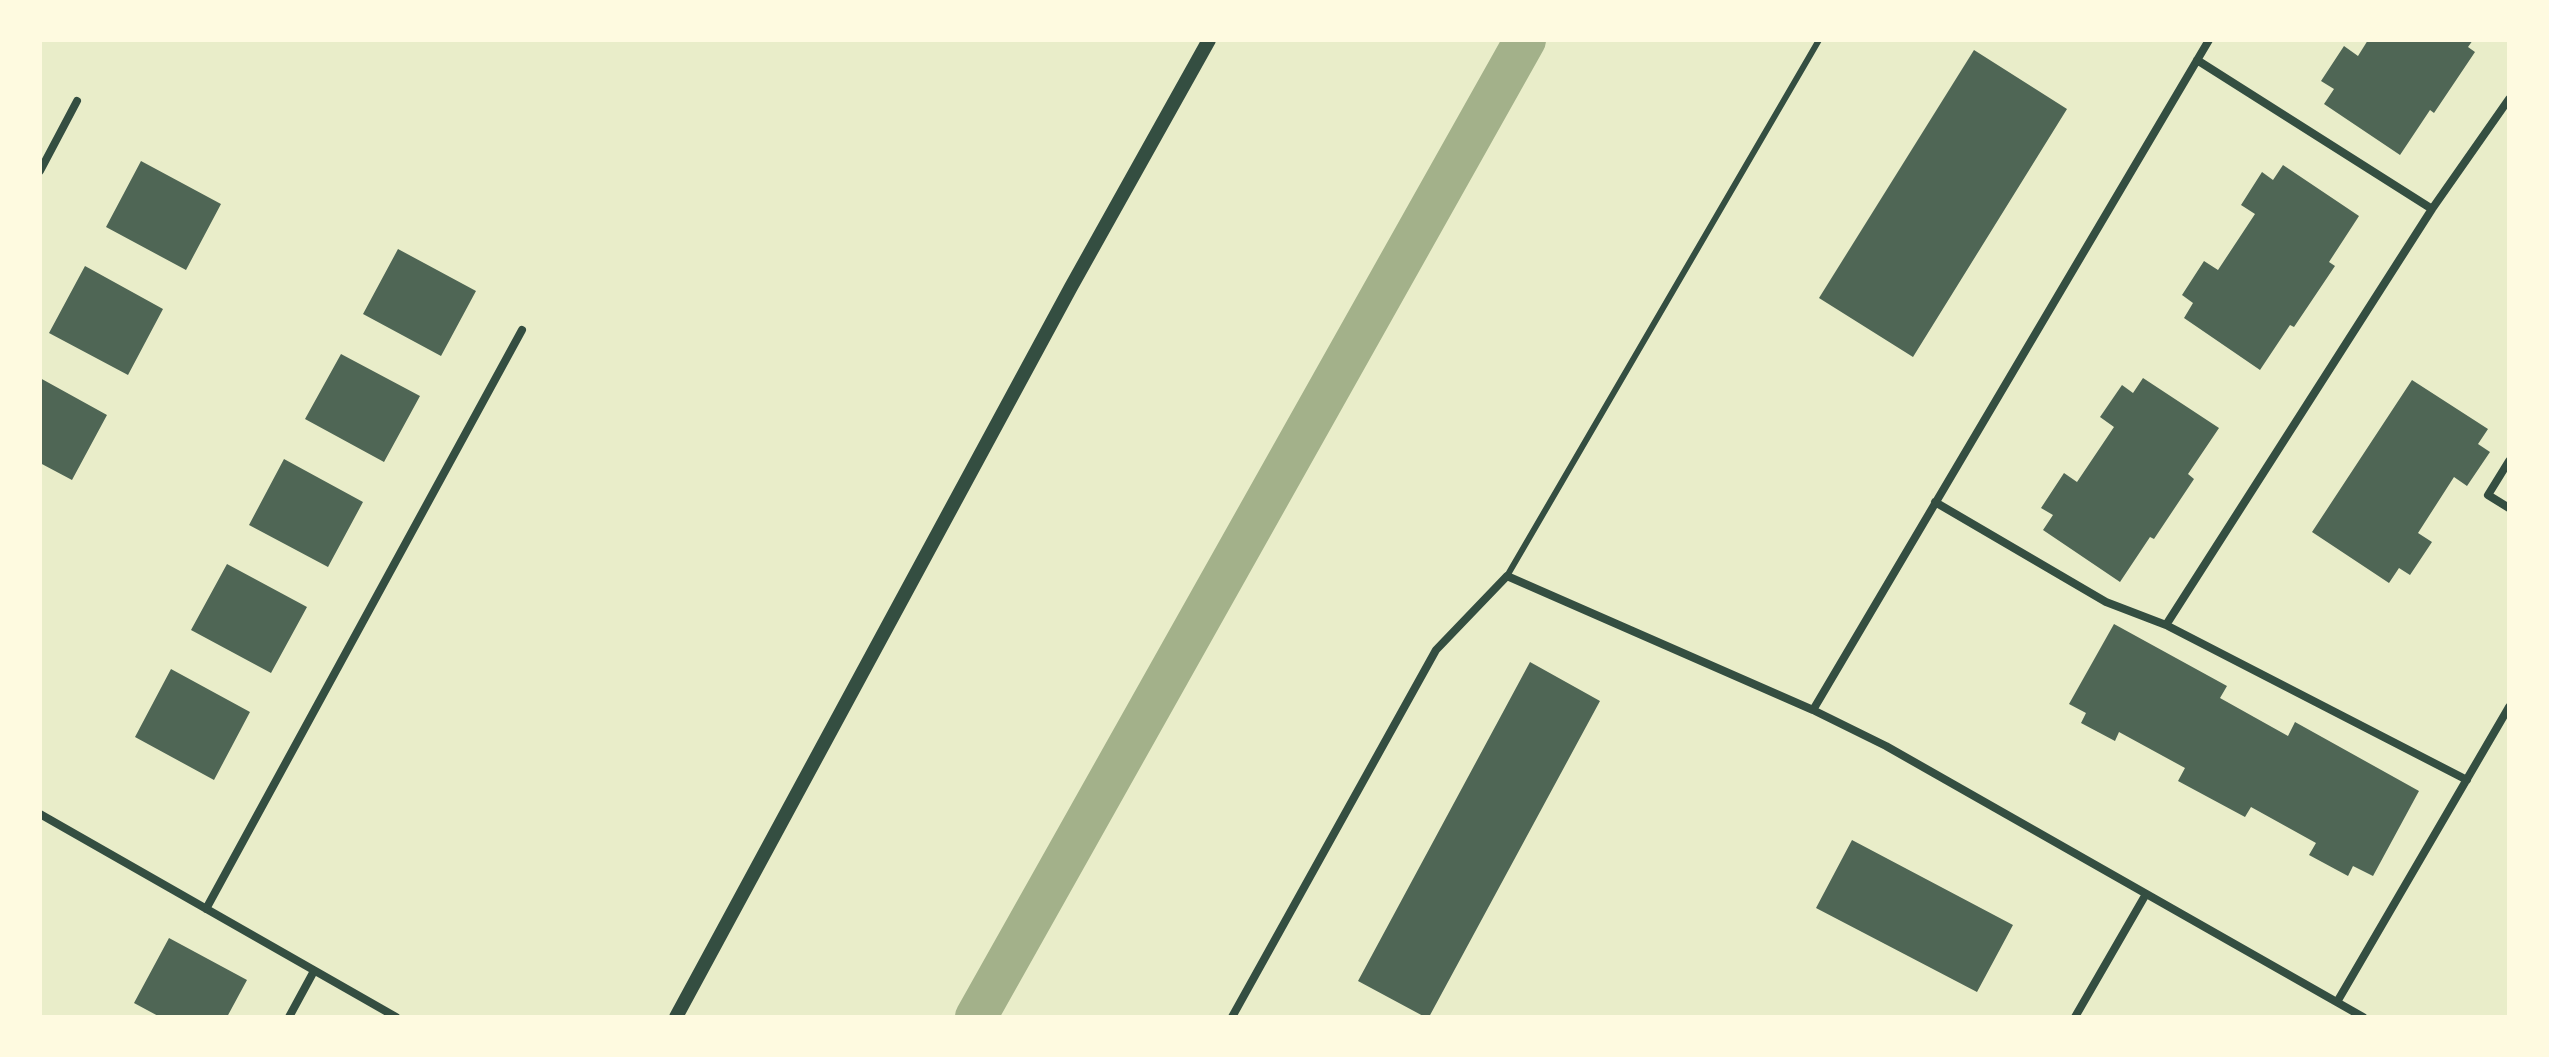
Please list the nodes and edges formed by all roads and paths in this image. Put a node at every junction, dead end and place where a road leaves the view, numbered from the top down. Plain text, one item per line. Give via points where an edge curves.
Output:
1 (1209, 40) edge
2 (1819, 40) edge
3 (2209, 40) edge
4 (2197, 60) junction
5 (2509, 99) edge
6 (77, 101) dead end
7 (40, 171) edge
8 (2432, 209) junction
9 (522, 330) dead end
10 (2509, 461) edge
11 (1935, 502) junction
12 (2509, 508) edge
13 (1507, 576) junction
14 (2166, 625) junction
15 (2509, 707) edge
16 (1813, 710) junction
17 (2467, 780) junction
18 (40, 814) edge
19 (2146, 894) junction
20 (206, 909) junction
21 (314, 971) junction
22 (2337, 1002) junction
23 (289, 1017) edge
24 (396, 1017) edge
25 (676, 1017) edge
26 (1232, 1017) edge
27 (2075, 1017) edge
28 (2363, 1017) edge

1 - 25 street
2 - 13 lane
3 - 4 street
4 - 8 street
4 - 11 street
5 - 8 street
6 - 7 street
8 - 14 street
9 - 20 street
10 - 12 street via 2488,495
11 - 14 street via 2106,602
11 - 16 street
13 - 16 street
13 - 26 street via 1436,650
14 - 17 street
15 - 17 street
16 - 19 street
17 - 22 street
18 - 20 street
19 - 22 street
19 - 27 street
20 - 21 street
21 - 23 street
21 - 24 street
22 - 28 street

